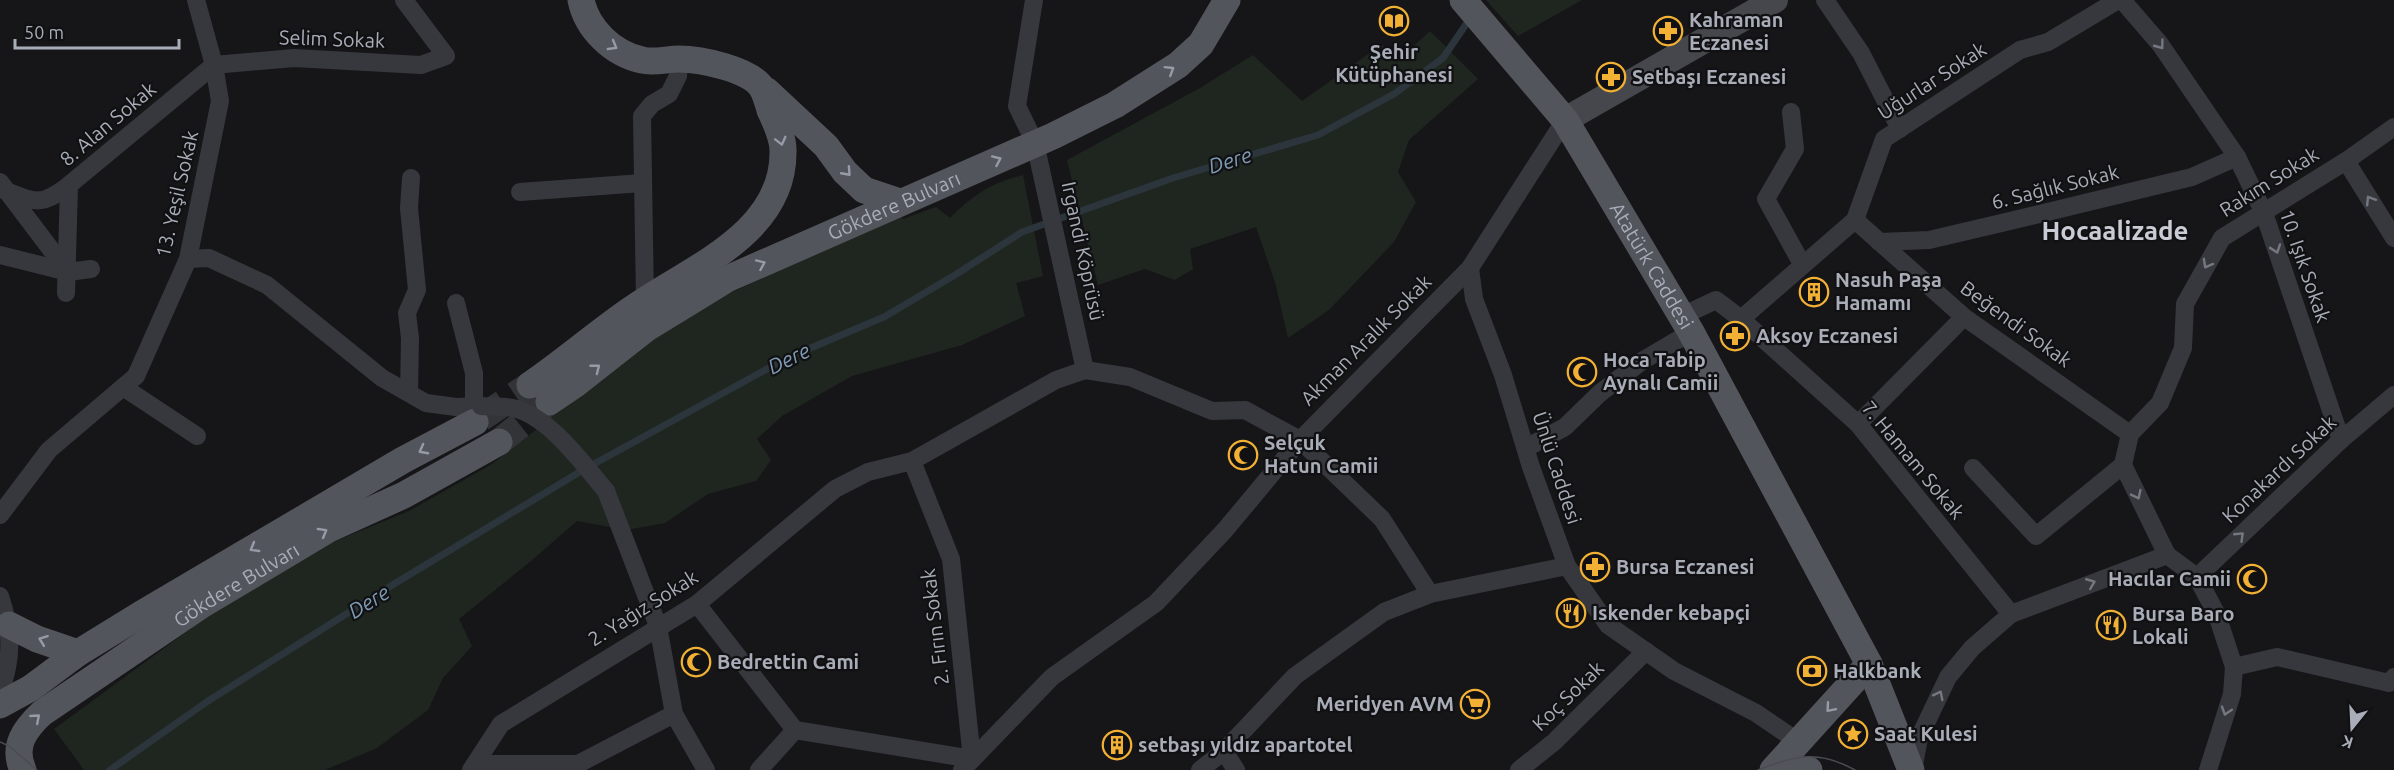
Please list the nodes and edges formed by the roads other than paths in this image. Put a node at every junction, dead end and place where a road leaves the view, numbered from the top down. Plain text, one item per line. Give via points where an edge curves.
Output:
1 (196, 0) edge
2 (404, 0) edge
3 (580, 0) edge
4 (1034, 0) edge
5 (1463, 0) edge
6 (1775, 0) edge
7 (1825, 0) edge
8 (2120, 0) edge
9 (1224, 1) edge
10 (679, 59) junction
11 (214, 65) junction
12 (761, 86) junction
13 (1791, 112) dead end
14 (1565, 120) junction
15 (2394, 127) edge
16 (1900, 129) junction
17 (1035, 143) junction
18 (2237, 157) junction
19 (2346, 161) junction
20 (411, 178) dead end
21 (642, 183) junction
22 (69, 185) junction
23 (3, 187) edge
24 (520, 192) dead end
25 (900, 202) junction
26 (2264, 213) junction
27 (1855, 220) junction
28 (2394, 238) edge
29 (1879, 242) junction
30 (0, 255) edge
31 (188, 259) junction
32 (1802, 264) junction
33 (1470, 268) junction
34 (92, 269) dead end
35 (68, 272) junction
36 (66, 293) dead end
37 (645, 301) junction
38 (456, 303) dead end
39 (1964, 317) junction
40 (1741, 319) junction
41 (1687, 324) junction
42 (1085, 370) junction
43 (123, 387) junction
44 (409, 393) junction
45 (2394, 396) edge
46 (476, 412) junction
47 (1858, 424) junction
48 (2130, 434) junction
49 (197, 436) dead end
50 (1300, 440) junction
51 (2341, 440) junction
52 (500, 442) tunnel mouth
53 (1526, 448) junction
54 (912, 461) junction
55 (2123, 465) junction
56 (1973, 468) dead end
57 (0, 515) edge
58 (2167, 555) junction
59 (1566, 566) junction
60 (2197, 577) junction
61 (1430, 594) junction
62 (0, 596) edge
63 (697, 604) junction
64 (2011, 614) junction
65 (9, 625) junction
66 (658, 627) junction
67 (1646, 651) junction
68 (78, 653) junction
69 (1869, 664) junction
70 (2234, 667) junction
71 (2394, 677) edge
72 (0, 693) edge
73 (0, 705) edge
74 (674, 714) junction
75 (795, 730) junction
76 (1800, 742) junction
77 (1224, 751) junction
78 (0, 764) edge
79 (972, 766) edge
80 (473, 767) edge
81 (7, 770) edge
82 (23, 770) edge
83 (706, 770) edge
84 (759, 770) edge
85 (1200, 770) edge
86 (1236, 770) edge
87 (1519, 770) edge
88 (1773, 770) edge
89 (1796, 770) edge
90 (1809, 770) edge
91 (1912, 770) edge
92 (2208, 770) edge

1 - 11 street, 13. Yeşil Sokak
2 - 11 street, Selim Sokak via 446,56 421,65 294,58
3 -> 10 main road via 600,38 620,50 642,60
4 - 17 street, Irgandi Köprüsü via 1017,106
5 - 14 main road, Atatürk Caddesi
6 - 14 main road
7 - 16 street via 1861,53
8 - 16 street, Uğurlar Sokak via 2048,42 2020,50
8 -> 18 street, 10. Işık Sokak via 2160,44
17 -> 9 main road, Gökdere Bulvarı via 1115,105 1178,65 1201,44
10 - 12 main road via 709,61 740,72
10 - 21 street via 678,76 669,94 642,116
11 - 22 street, 8. Alan Sokak
11 - 31 street, 13. Yeşil Sokak via 220,101
12 -> 25 main road via 826,146 864,190
12 -> 37 main road, Gökdere Bulvarı via 784,152 779,183 761,216 732,244
13 - 32 street via 1795,149 1766,199
14 - 33 street
14 - 41 main road, Atatürk Caddesi
15 - 19 street, Rakım Sokak
16 - 27 street, Uğurlar Sokak via 1884,139
25 -> 17 main road, Gökdere Bulvarı
17 - 42 street, Irgandi Köprüsü
18 - 26 street, 10. Işık Sokak
18 - 29 street, 6. Sağlık Sokak via 2192,177 2010,221 1929,240
19 - 26 street, Rakım Sokak
28 -> 19 street
20 - 44 street via 409,208 417,290 406,313 410,338
21 - 24 street
21 - 37 street
22 - 23 street via 50,199 30,201
22 - 35 street, 8. Alan Sokak
23 - 35 street
37 -> 25 main road, Gökdere Bulvarı via 539,393 577,383 647,328 727,279
26 -> 48 street, Rakım Sokak via 2222,238 2185,304 2183,348 2160,404
26 -> 51 street, 10. Işık Sokak
27 - 29 street, Beğendi Sokak
27 - 32 street
29 - 39 street, Beğendi Sokak
30 - 35 street
31 - 43 street, 13. Yeşil Sokak via 136,376
31 - 44 street via 209,258 267,285 382,378
32 - 40 street
33 - 50 street, Akman Aralık Sokak
33 - 53 street, Ünlü Caddesi via 1474,299
34 - 35 street
35 - 36 street, 8. Alan Sokak
38 - 46 street via 474,373
39 - 47 street
39 - 48 street, Beğendi Sokak
40 - 41 street, 7. Hamam Sokak via 1716,300
40 - 47 street, 7. Hamam Sokak
41 - 53 street via 1600,393 1565,427
41 - 69 main road, Atatürk Caddesi
42 - 50 street via 1130,377 1212,411 1245,410
42 - 54 street, 2. Yağız Sokak via 1056,380
43 - 49 street
43 - 57 street, 13. Yeşil Sokak via 49,450
44 - 46 street via 426,403
45 - 51 street, Konakardı Sokak
46 - 66 street, bridge via 514,408 537,419 567,445 606,491
46 -> 68 main road, Gökdere Bulvarı via 403,460
47 - 64 street, 7. Hamam Sokak
48 - 55 street
50 - 61 street via 1382,519
50 - 79 street, Akman Aralık Sokak via 1225,530 1156,603 1052,677
60 -> 51 street, Konakardı Sokak
82 -> 52 main road, Gökdere Bulvarı via 18,746 21,736 42,713 200,606 329,529 404,495
53 - 59 street, Ünlü Caddesi
54 - 63 street, 2. Yağız Sokak via 868,472 835,489
54 - 79 street, 2. Fırın Sokak via 951,559
55 - 56 street via 2036,536
55 -> 58 street
58 - 60 street
64 -> 58 street
59 - 61 street
59 - 67 street, Ünlü Caddesi via 1608,625
60 - 70 street via 2217,615
61 - 77 street via 1384,612 1295,676
62 - 65 street
63 - 66 street, 2. Yağız Sokak
63 - 75 street
91 -> 64 street via 1919,738 1948,677 1972,648
68 -> 65 main road
65 - 72 street via 9,667
66 - 74 street
66 - 80 street, 2. Yağız Sokak via 501,724
67 - 76 street, Ünlü Caddesi
67 - 87 street, Koç Sokak via 1554,742
68 - 73 main road, Gökdere Bulvarı
69 -> 76 main road
69 - 91 main road, Atatürk Caddesi
70 - 71 street via 2277,657 2389,683
70 -> 92 street via 2232,694
74 - 80 street via 578,764
74 - 83 street
75 - 79 street
75 - 84 street
76 - 88 main road
77 - 85 street
77 - 86 street
78 - 81 main road
89 - 90 main road

